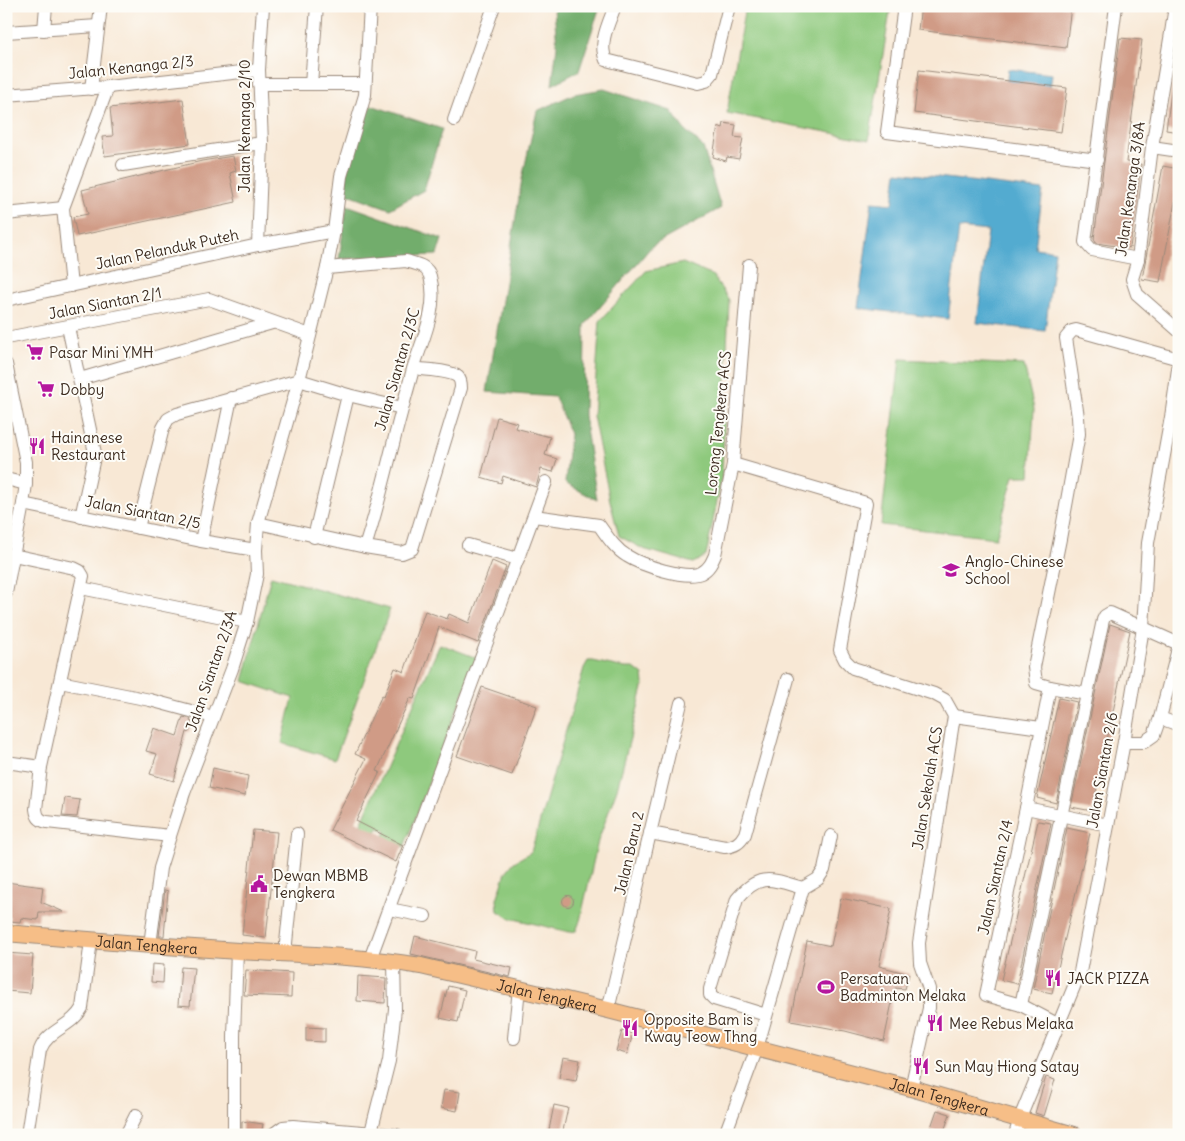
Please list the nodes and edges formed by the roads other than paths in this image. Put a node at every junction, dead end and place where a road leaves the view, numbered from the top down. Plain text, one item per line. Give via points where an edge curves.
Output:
1 (46, 6) edge
2 (101, 6) edge
3 (263, 6) edge
4 (318, 6) edge
5 (370, 6) edge
6 (494, 6) edge
7 (614, 6) edge
8 (729, 6) edge
9 (904, 6) edge
10 (1175, 6) edge
11 (1113, 7) edge
12 (98, 26) junction
13 (44, 30) junction
14 (6, 32) edge
15 (1175, 34) edge
16 (259, 70) junction
17 (260, 84) junction
18 (312, 84) junction
19 (108, 87) junction
20 (92, 88) junction
21 (365, 89) junction
22 (6, 95) edge
23 (454, 120) dead end
24 (262, 143) junction
25 (1152, 148) junction
26 (1179, 151) edge
27 (1097, 160) junction
28 (123, 164) dead end
29 (63, 208) junction
30 (6, 214) edge
31 (334, 231) junction
32 (258, 245) junction
33 (1138, 259) junction
34 (749, 265) dead end
35 (327, 268) junction
36 (71, 286) junction
37 (6, 300) edge
38 (272, 323) junction
39 (68, 327) junction
40 (1179, 331) edge
41 (310, 335) junction
42 (6, 338) edge
43 (1179, 361) edge
44 (6, 364) edge
45 (414, 368) junction
46 (80, 379) junction
47 (300, 380) junction
48 (348, 395) junction
49 (231, 398) junction
50 (402, 408) junction
51 (1175, 419) edge
52 (733, 464) junction
53 (6, 479) edge
54 (546, 482) dead end
55 (26, 484) junction
56 (23, 504) junction
57 (534, 516) junction
58 (81, 517) junction
59 (258, 523) junction
60 (138, 528) junction
61 (314, 537) junction
62 (201, 541) junction
63 (468, 545) dead end
64 (365, 547) junction
65 (256, 550) junction
66 (13, 555) junction
67 (518, 559) junction
68 (81, 588) junction
69 (6, 593) edge
70 (247, 622) junction
71 (1142, 628) junction
72 (1179, 645) edge
73 (788, 679) dead end
74 (60, 682) junction
75 (1050, 687) junction
76 (1087, 694) junction
77 (681, 704) dead end
78 (954, 716) junction
79 (213, 717) junction
80 (1160, 718) junction
81 (1179, 725) edge
82 (1041, 728) junction
83 (1124, 742) junction
84 (6, 762) edge
85 (41, 767) junction
86 (1026, 808) junction
87 (1062, 816) junction
88 (1108, 825) junction
89 (650, 833) junction
90 (297, 834) dead end
91 (170, 836) junction
92 (831, 836) dead end
93 (803, 888) junction
94 (389, 909) junction
95 (425, 916) dead end
96 (6, 933) edge
97 (91, 941) junction
98 (150, 945) junction
99 (237, 950) junction
100 (285, 953) junction
101 (370, 959) junction
102 (394, 962) junction
103 (520, 988) junction
104 (1021, 1005) junction
105 (608, 1010) junction
106 (766, 1015) junction
107 (1059, 1025) junction
108 (514, 1038) dead end
109 (757, 1048) junction
110 (911, 1088) junction
111 (136, 1115) dead end
112 (1020, 1118) junction
113 (727, 1129) dead end
114 (376, 1132) junction
115 (27, 1135) edge
116 (126, 1135) edge
117 (234, 1135) edge
118 (272, 1135) edge
119 (397, 1135) edge
120 (1015, 1135) edge
121 (1074, 1135) edge

1 - 13 street
2 - 12 street
3 - 16 street, Jalan Kenanga 2/10
4 - 18 street
5 - 21 street, Jalan Siantan 2/3A
6 - 23 street
7 - 8 street via 602,44 606,60 698,83 706,81 712,74
9 - 27 street via 887,132
10 - 15 street, Jalan Kenanga 3/8A
11 - 27 street
12 - 13 street
12 - 20 street
13 - 14 street
15 - 25 street, Jalan Kenanga 3/8A
16 - 17 street, Jalan Kenanga 2/10
16 - 19 street, Jalan Kenanga 2/3
17 - 18 street
17 - 24 street, Jalan Kenanga 2/10
18 - 21 street
19 - 20 street, Jalan Kenanga 2/3
19 - 29 street
20 - 22 street, Jalan Kenanga 2/3
21 - 31 street, Jalan Siantan 2/3A via 341,176
24 - 28 street
24 - 32 street, Jalan Kenanga 2/10
25 - 26 street
25 - 33 street, Jalan Kenanga 3/8A
27 - 33 street via 1085,242 1092,250
29 - 30 street
29 - 36 street
31 - 32 street, Jalan Pelanduk Puteh
31 - 35 street, Jalan Siantan 2/3A
32 - 36 street, Jalan Pelanduk Puteh
33 - 40 street, Jalan Kenanga 3/8A via 1132,279 1137,294
34 - 52 street, Lorong Tengkera ACS
35 - 41 street, Jalan Siantan 2/3A
35 - 45 street, Jalan Siantan 2/3C via 406,261 425,268 430,274 432,305
36 - 37 street, Jalan Pelanduk Puteh
38 - 39 street, Jalan Siantan 2/1 via 209,299
38 - 41 street
38 - 46 street
39 - 42 street, Jalan Siantan 2/1
39 - 46 street
41 - 47 street, Jalan Siantan 2/3A
43 - 51 street, Jalan Siantan 2/6
43 - 75 street via 1076,330 1066,338 1079,434 1034,667 1036,682
44 - 55 street via 26,462
45 - 50 street, Jalan Siantan 2/3C
45 - 64 street via 452,373 458,376 460,388 412,549 402,553
46 - 58 street via 95,453
47 - 48 street
47 - 49 street
47 - 59 street, Jalan Siantan 2/3A
48 - 50 street
48 - 61 street
49 - 60 street via 168,419
49 - 62 street
50 - 64 street, Jalan Siantan 2/3C
51 - 71 street, Jalan Siantan 2/6 via 1148,543
52 - 57 street, Lorong Tengkera ACS via 715,555 710,566 701,573 688,575 645,565 612,543 599,525
52 - 78 street, Jalan Sekolah ACS via 866,503 840,650 853,668 945,700
53 - 55 street
54 - 57 street
55 - 56 street
56 - 58 street, Jalan Siantan 2/5
56 - 66 street
57 - 67 street
58 - 60 street, Jalan Siantan 2/5
59 - 61 street
59 - 65 street, Jalan Siantan 2/3A
60 - 62 street, Jalan Siantan 2/5
61 - 64 street
62 - 65 street, Jalan Siantan 2/5
63 - 67 street
65 - 70 street, Jalan Siantan 2/3A via 257,574
66 - 68 street via 74,568 83,576
66 - 69 street
67 - 94 street
68 - 70 street
68 - 74 street
70 - 79 street, Jalan Siantan 2/3A
71 - 72 street
71 - 76 street via 1116,614 1105,616
71 - 83 street, Jalan Siantan 2/6
72 - 80 street
73 - 89 street via 741,842 725,847
74 - 79 street via 150,700
74 - 85 street
75 - 76 street
75 - 82 street, Jalan Siantan 2/4
76 - 87 street
77 - 89 street, Jalan Baru 2
78 - 82 street
78 - 110 street, Jalan Sekolah ACS via 920,943 920,963 929,989 929,1008
79 - 91 street, Jalan Siantan 2/3A
80 - 81 street
80 - 83 street via 1154,735 1144,742
82 - 86 street, Jalan Siantan 2/4
83 - 88 street, Jalan Siantan 2/6
84 - 85 street
85 - 91 street via 36,809 41,820
86 - 87 street
86 - 104 street, Jalan Siantan 2/4 via 986,996
87 - 88 street
87 - 104 street
88 - 107 street, Jalan Siantan 2/6 via 1080,972
89 - 105 street, Jalan Baru 2
90 - 100 street
91 - 98 street, Jalan Siantan 2/3A via 160,868
92 - 93 street via 824,870 818,879
93 - 106 street
93 - 106 street via 767,879 760,880 742,893 737,899 710,988 714,999
94 - 95 street
94 - 101 street
96 - 97 main road, Jalan Tengkera
97 - 98 main road, Jalan Tengkera
97 - 115 street via 82,1008 77,1016 50,1034 40,1050
98 - 99 main road, Jalan Tengkera
99 - 100 main road, Jalan Tengkera
99 - 117 street
100 - 101 main road, Jalan Tengkera
101 - 102 main road, Jalan Tengkera
102 - 103 main road, Jalan Tengkera
102 - 114 street via 395,1009
103 - 105 main road, Jalan Tengkera
103 - 108 street
104 - 107 street, Jalan Siantan 2/4
105 - 109 main road, Jalan Tengkera
106 - 109 street
107 - 112 street, Jalan Siantan 2/6
109 - 110 main road, Jalan Tengkera
109 - 113 street
110 - 112 main road, Jalan Tengkera
111 - 116 street
112 - 120 street, Jalan Siantan 2/6
112 - 121 main road, Jalan Tengkera
114 - 118 street via 294,1126 283,1127
114 - 119 street

